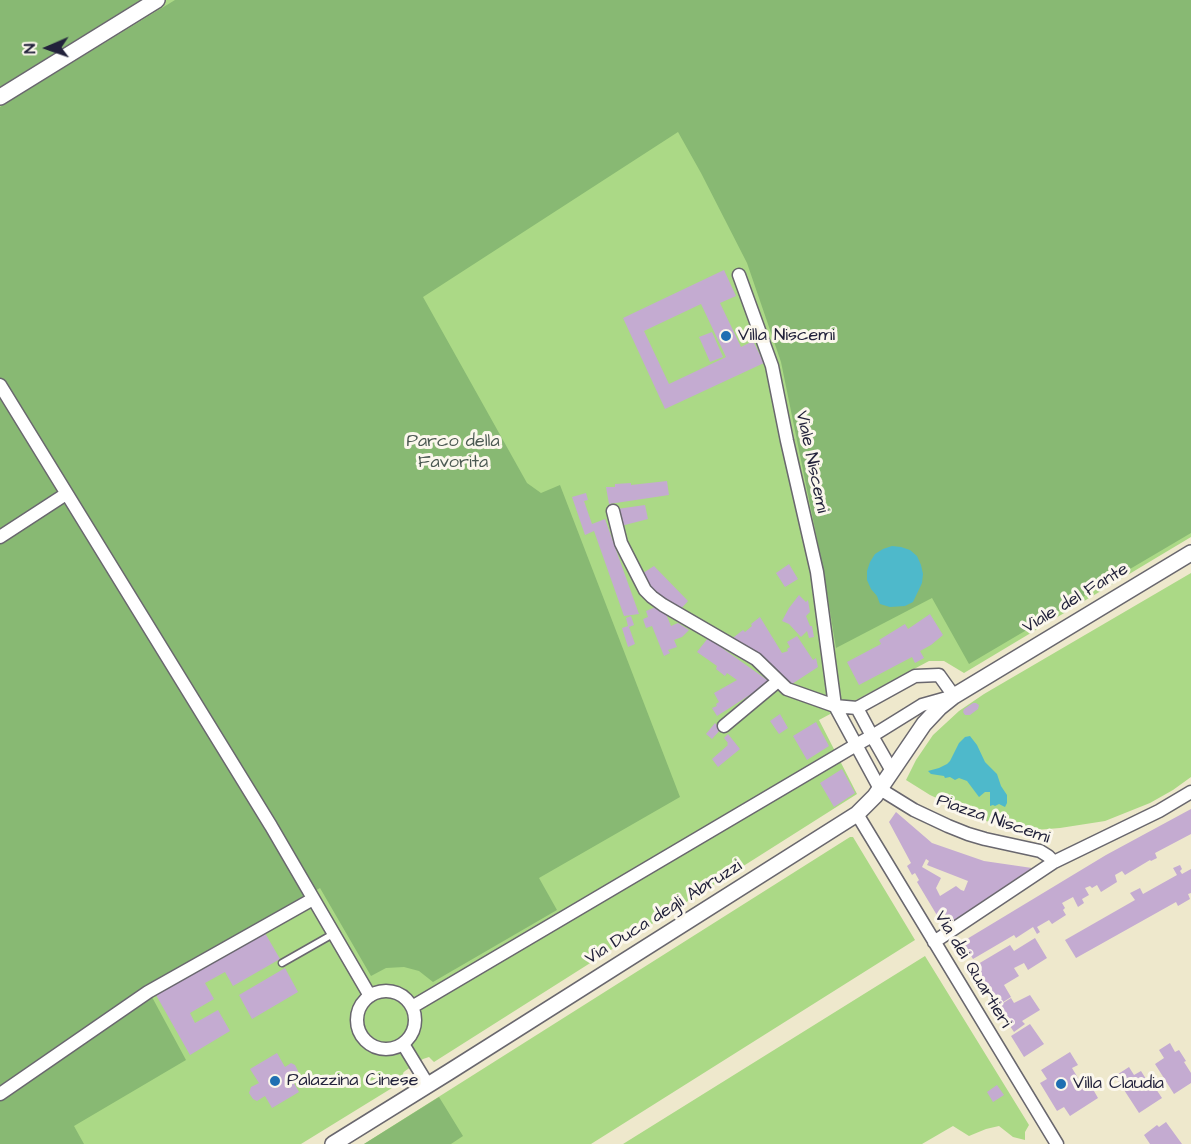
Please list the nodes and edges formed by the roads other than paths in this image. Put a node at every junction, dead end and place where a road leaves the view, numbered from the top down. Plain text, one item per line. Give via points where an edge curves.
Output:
1 (157, 0) edge
2 (0, 97) edge
3 (739, 275) dead end
4 (0, 385) edge
5 (66, 494) junction
6 (613, 511) dead end
7 (0, 537) edge
8 (1191, 553) edge
9 (981, 678) joint
10 (778, 681) junction
11 (954, 696) junction
12 (835, 706) junction
13 (857, 708) junction
14 (724, 726) dead end
15 (872, 736) junction
16 (856, 746) junction
17 (892, 771) junction
18 (880, 789) junction
19 (1191, 792) edge
20 (857, 814) junction
21 (1054, 862) junction
22 (313, 899) junction
23 (333, 933) junction
24 (934, 942) junction
25 (282, 963) dead end
26 (370, 996) junction
27 (412, 1007) junction
28 (403, 1044) junction
29 (428, 1085) junction
30 (0, 1094) edge
31 (333, 1144) edge
32 (1057, 1144) edge

1 - 2 street
3 - 12 street, Viale Niscemi via 772,366 817,572
4 - 5 street
5 - 7 street
5 - 22 street
6 - 10 street via 621,543 645,590 663,605 756,660
8 - 9 street, Viale del Fante
9 - 11 street, Via Duca degli Abruzzi
10 - 12 street via 787,689
10 - 14 street
11 - 13 street via 939,675 915,676
11 - 15 street via 922,705
11 - 17 street, Via Duca degli Abruzzi via 924,724
12 - 13 street
12 - 16 street, Viale Niscemi
13 - 15 street
15 - 16 street
15 - 17 street
16 - 18 street, Viale Niscemi
16 - 27 street
17 - 18 street, Via Duca degli Abruzzi
18 - 20 street, Via Duca degli Abruzzi
18 - 21 street, Piazza Niscemi via 948,826 1040,852
19 - 21 street, Piazza Niscemi via 1159,812
20 - 24 street, Via dei Quartieri
20 - 29 street, Via Duca degli Abruzzi
21 - 24 street
22 - 23 street
22 - 30 street via 148,992
23 - 25 lane
23 - 26 street
24 - 32 street, Via dei Quartieri
26 - 27 street via 388,991 406,999
26 - 28 street via 357,1017 365,1040 387,1049
27 - 28 street via 415,1023
28 - 29 street
29 - 31 street, Via Duca degli Abruzzi

